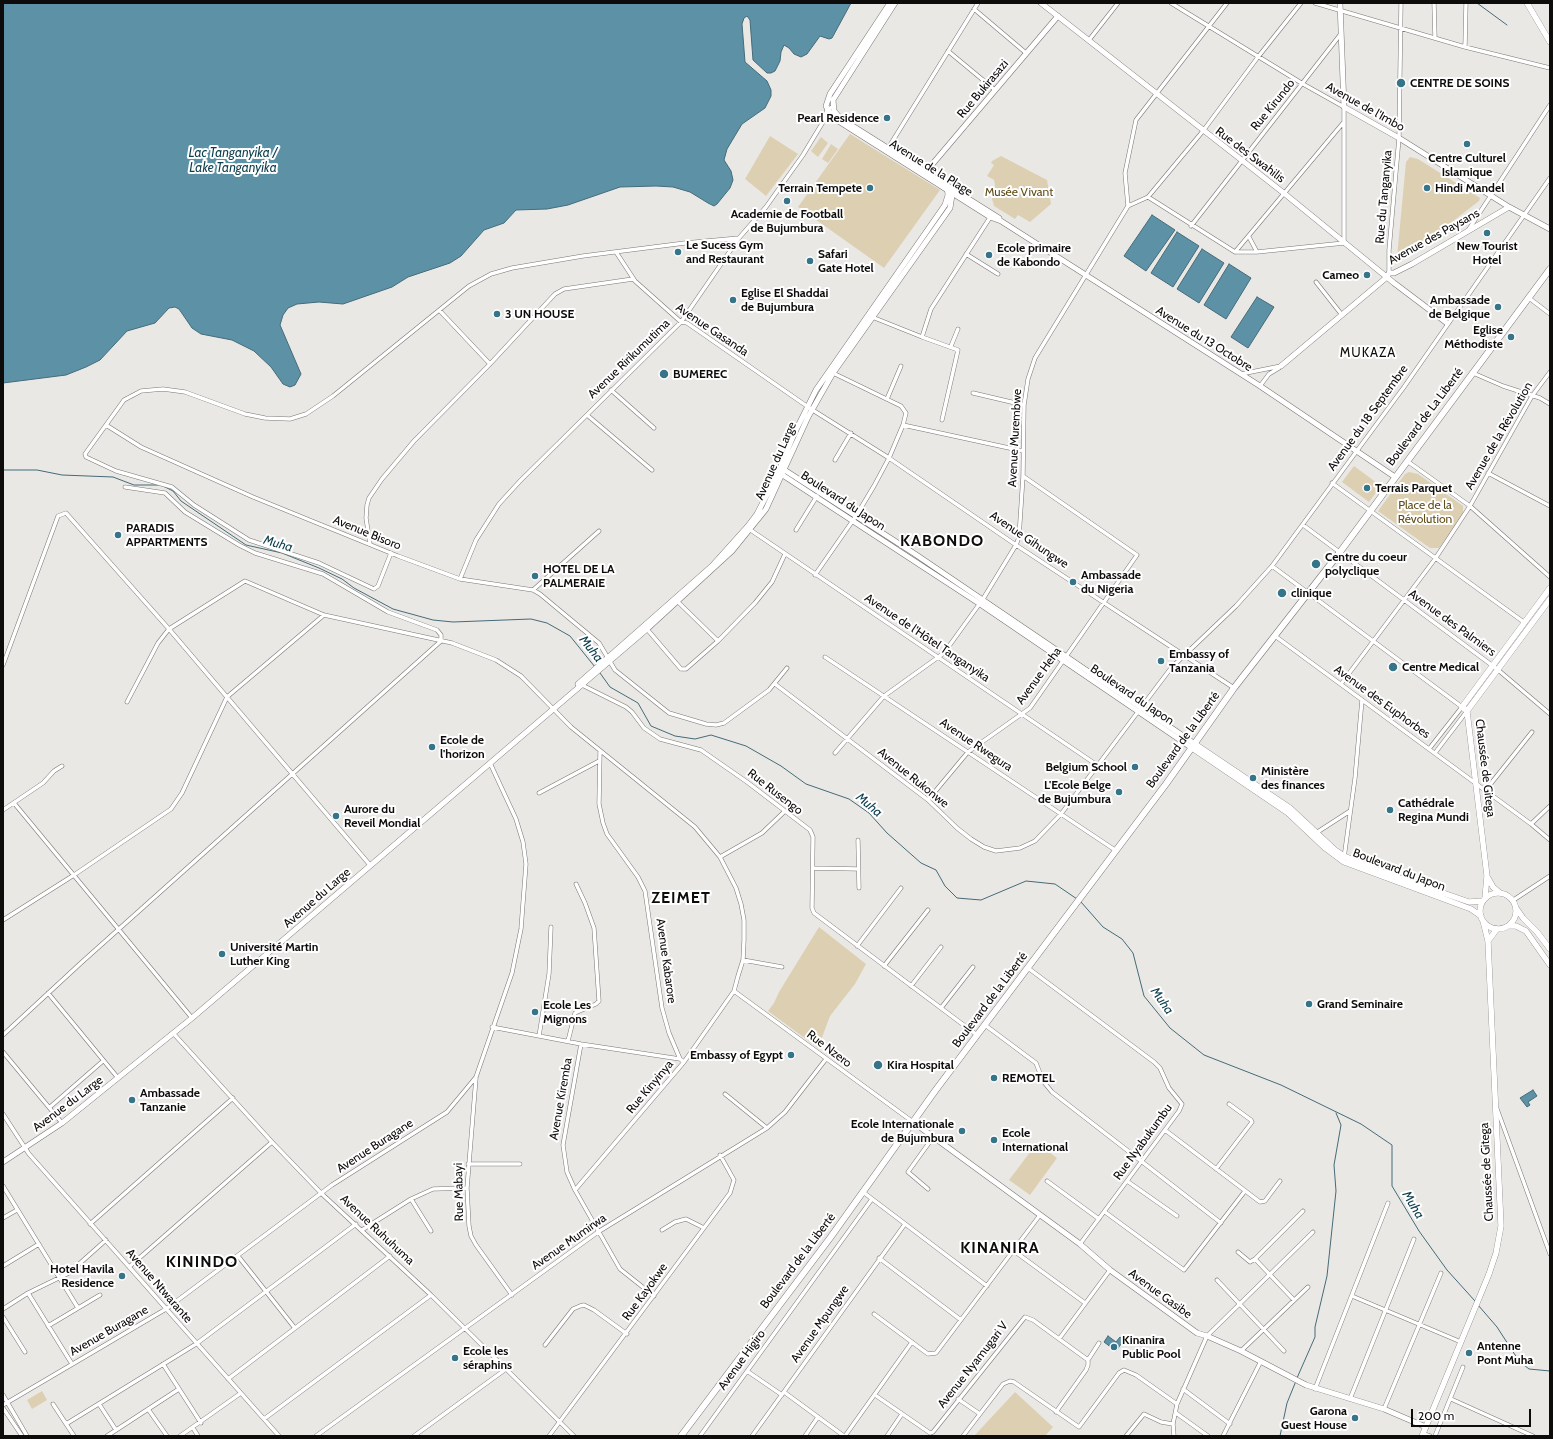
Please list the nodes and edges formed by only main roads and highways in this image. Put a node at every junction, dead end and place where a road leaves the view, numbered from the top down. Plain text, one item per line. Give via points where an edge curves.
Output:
1 (890, 3) edge
2 (895, 3) edge
3 (1041, 3) edge
4 (1340, 3) edge
5 (1527, 3) edge
6 (884, 16) junction
7 (1058, 16) junction
8 (1550, 42) edge
9 (887, 150) junction
10 (925, 174) junction
11 (949, 189) junction
12 (968, 202) junction
13 (951, 205) junction
14 (1509, 207) junction
15 (992, 216) junction
16 (1001, 221) joint
17 (936, 222) junction
18 (1550, 229) edge
19 (1550, 269) edge
20 (1388, 275) junction
21 (1447, 323) road end
22 (1281, 366) road end
23 (781, 471) junction
24 (1395, 477) junction
25 (855, 518) junction
26 (915, 554) junction
27 (912, 559) junction
28 (1550, 588) edge
29 (1550, 599) edge
30 (981, 602) junction
31 (1527, 625) junction
32 (1275, 636) joint
33 (1064, 658) junction
34 (1495, 667) junction
35 (592, 674) junction
36 (562, 700) junction
37 (1467, 711) junction
38 (1193, 746) junction
39 (1487, 876) junction
40 (1419, 888) junction
41 (1500, 893) junction
42 (1484, 900) junction
43 (1514, 904) junction
44 (1482, 918) junction
45 (1508, 926) junction
46 (1497, 928) junction
47 (1488, 941) junction
48 (1550, 950) edge
49 (1550, 965) edge
50 (913, 1122) junction
51 (3, 1162) edge
52 (1426, 1427) junction
53 (1423, 1435) edge
54 (681, 1436) edge

1 - 6 main road
2 - 6 main road
3 - 7 main road, Rue des Swahilis
4 - 14 main road, Avenue de l'Imbo via 1344,107 1400,138
5 - 8 main road
6 - 9 main road, Avenue de la Plage via 833,100 832,107 840,118
6 - 9 main road, Avenue de la Plage via 826,103 827,110 836,120
7 - 10 main road, Rue Bukirasazi
7 - 20 main road, Rue des Swahilis
9 - 10 main road, Avenue de la Plage
10 - 11 main road, Avenue de la Plage
11 - 12 main road, Avenue de la Plage
11 - 13 main road, Avenue du Large
11 - 15 main road, Avenue de la Plage
11 - 17 main road, Avenue du Large via 945,205
12 - 13 main road via 962,200
12 - 15 main road, Avenue de la Plage
13 - 17 main road, Avenue du Large
14 - 18 main road, Avenue de l'Imbo
14 - 20 main road, Avenue des Paysans via 1412,264
15 - 16 main road, Avenue de la Plage
16 - 24 main road, Avenue du 13 Octobre via 1260,386
17 - 23 main road, Avenue du Large via 831,371 809,408
19 - 24 highway, Boulevard de La Liberté
20 - 21 main road, Rue des Swahilis
20 - 22 main road, Avenue des Paysans
23 - 25 main road, Boulevard du Japon
23 - 35 main road, Avenue du Large via 748,529 720,563
24 - 32 highway, Boulevard de La Liberté
25 - 26 main road, Boulevard du Japon
25 - 27 main road, Boulevard du Japon
26 - 27 main road
26 - 30 main road, Boulevard du Japon
27 - 30 main road, Boulevard du Japon
28 - 31 main road
29 - 31 main road
30 - 33 main road, Boulevard du Japon
31 - 34 main road
32 - 38 highway, Boulevard de la Liberté
33 - 38 main road, Boulevard du Japon via 1137,712
33 - 38 main road, Boulevard du Japon via 1141,706
34 - 37 main road
34 - 37 main road via 1462,707
35 - 36 main road, Avenue du Large
35 - 36 main road, Avenue du Large
36 - 51 main road, Avenue du Large via 192,1018 62,1123
37 - 39 main road, Chaussée de Gitega
38 - 40 main road, Boulevard du Japon via 1280,805 1344,859
38 - 50 highway, Boulevard de la Liberté
39 - 41 main road, Chaussée de Gitega
39 - 42 main road, Chaussée de Gitega
40 - 42 main road, Boulevard du Japon via 1469,902
40 - 44 main road, Boulevard du Japon via 1471,909
41 - 42 main road via 1495,893
41 - 43 main road
42 - 44 main road via 1480,908
43 - 45 main road via 1515,915
43 - 48 main road
44 - 46 main road via 1489,926
44 - 47 main road, Chaussée de Gitega
45 - 46 main road
45 - 49 main road via 1516,926 1526,931
46 - 47 main road
47 - 52 main road, Chaussée de Gitega via 1501,1226 1496,1253 1486,1283
50 - 52 main road, Avenue Gasibe via 1080,1244 1110,1270 1191,1330 1241,1351 1315,1389 1384,1409
50 - 54 highway, Boulevard de la Liberté
52 - 53 main road, Chaussée de Gitega

